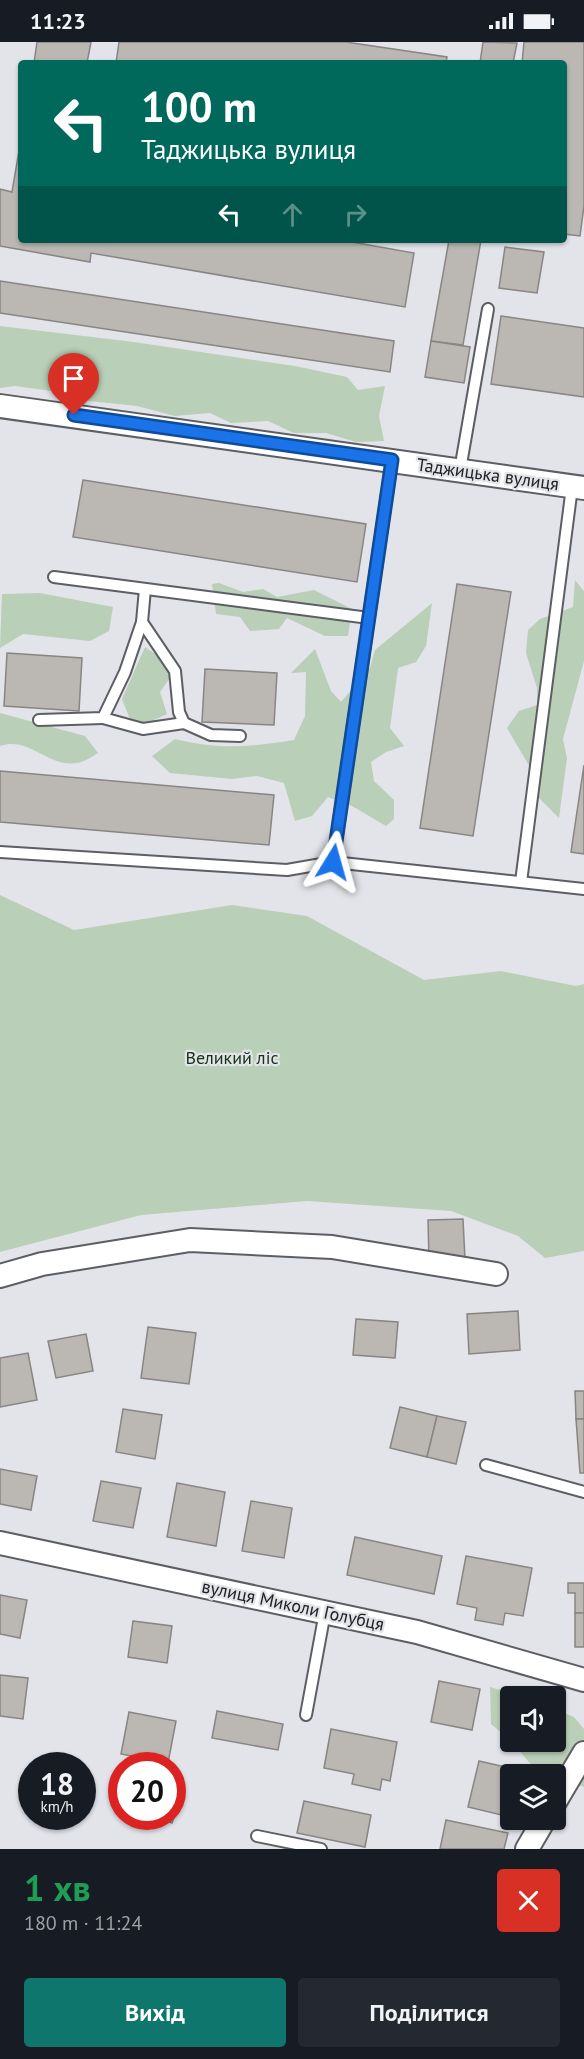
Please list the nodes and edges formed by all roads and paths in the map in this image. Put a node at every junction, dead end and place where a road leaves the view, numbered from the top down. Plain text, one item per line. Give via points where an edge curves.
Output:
1 (488, 309) dead end
2 (0, 406) edge
3 (392, 460) junction
4 (460, 470) junction
5 (578, 488) edge
6 (54, 578) dead end
7 (145, 589) junction
8 (369, 618) junction
9 (142, 622) junction
10 (103, 718) junction
11 (39, 720) dead end
12 (184, 723) junction
13 (240, 736) dead end
14 (0, 852) edge
15 (333, 862) junction
16 (521, 882) junction
17 (584, 889) edge
18 (496, 1274) dead end
19 (0, 1276) edge
20 (486, 1465) dead end
21 (584, 1492) edge
22 (0, 1543) edge
23 (326, 1612) junction
24 (584, 1680) edge
25 (306, 1715) dead end
26 (584, 1753) edge
27 (566, 1783) edge
28 (538, 1830) edge
29 (257, 1836) dead end
30 (321, 1849) edge
31 (527, 1849) edge

1 - 4 lane
2 - 3 street, Таджицька вулиця
3 - 4 street, Таджицька вулиця
3 - 8 lane
4 - 5 street, Таджицька вулиця
5 - 16 lane
6 - 7 lane
7 - 8 lane
7 - 9 lane
8 - 15 lane
9 - 10 lane via 125,672
9 - 12 lane via 175,671 179,712
10 - 11 lane
10 - 12 lane via 143,729
12 - 13 lane via 211,735
14 - 15 lane via 287,870
15 - 16 lane
16 - 17 lane
18 - 19 street via 332,1247 190,1240 42,1264
20 - 21 lane
22 - 23 street, вулиця Миколи Голубця
23 - 24 street, вулиця Миколи Голубця via 417,1632
23 - 25 lane
26 - 27 street
28 - 31 street
29 - 30 lane

